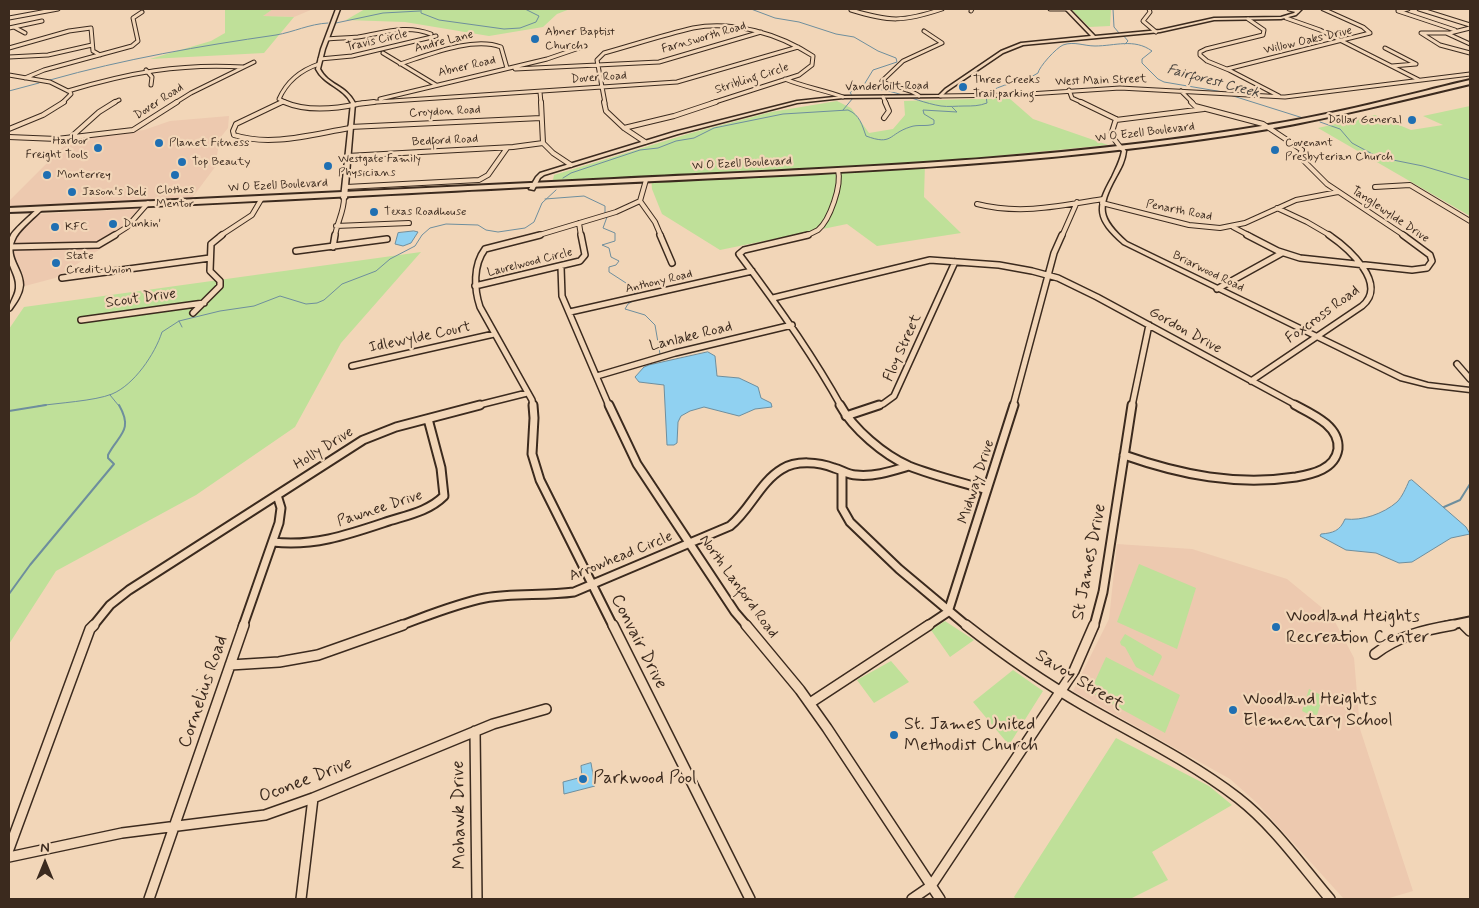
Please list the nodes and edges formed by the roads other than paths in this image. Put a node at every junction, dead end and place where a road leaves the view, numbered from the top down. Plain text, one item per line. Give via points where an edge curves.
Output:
1 (58, 9) edge
2 (338, 9) edge
3 (940, 9) edge
4 (1050, 9) edge
5 (1067, 9) edge
6 (1149, 9) edge
7 (1289, 9) edge
8 (1323, 9) edge
9 (1408, 9) edge
10 (1419, 9) edge
11 (853, 10) edge
12 (1299, 10) edge
13 (142, 12) dead end
14 (844, 14) dead end
15 (9, 18) edge
16 (1286, 18) junction
17 (1248, 19) junction
18 (42, 22) dead end
19 (9, 24) edge
20 (14, 27) junction
21 (1470, 27) edge
22 (9, 28) edge
23 (924, 31) dead end
24 (1457, 31) junction
25 (762, 32) junction
26 (1156, 32) junction
27 (25, 33) dead end
28 (1446, 33) junction
29 (431, 34) dead end
30 (436, 36) dead end
31 (1093, 36) junction
32 (327, 39) junction
33 (1343, 42) junction
34 (1470, 44) edge
35 (92, 45) junction
36 (585, 46) dead end
37 (798, 46) junction
38 (9, 48) edge
39 (1385, 48) dead end
40 (383, 53) dead end
41 (1470, 54) edge
42 (100, 55) junction
43 (9, 57) edge
44 (254, 62) dead end
45 (320, 62) junction
46 (400, 64) junction
47 (598, 66) junction
48 (1391, 66) junction
49 (244, 67) junction
50 (507, 68) junction
51 (1226, 69) junction
52 (146, 70) junction
53 (502, 70) junction
54 (1470, 74) edge
55 (10, 76) edge
56 (25, 78) junction
57 (785, 79) junction
58 (1420, 80) junction
59 (1470, 83) edge
60 (151, 85) dead end
61 (436, 85) junction
62 (601, 88) junction
63 (68, 90) junction
64 (1069, 90) junction
65 (1181, 91) junction
66 (540, 92) junction
67 (393, 96) junction
68 (918, 96) junction
69 (940, 96) junction
70 (842, 97) junction
71 (883, 97) junction
72 (1280, 97) junction
73 (118, 100) dead end
74 (396, 100) junction
75 (283, 102) junction
76 (355, 105) junction
77 (1205, 108) junction
78 (541, 118) junction
79 (884, 118) dead end
80 (1116, 120) junction
81 (350, 128) junction
82 (624, 128) junction
83 (1270, 128) junction
84 (9, 129) edge
85 (9, 137) edge
86 (70, 138) junction
87 (645, 142) junction
88 (543, 143) junction
89 (507, 148) junction
90 (1122, 150) junction
91 (347, 156) junction
92 (571, 165) junction
93 (839, 172) junction
94 (646, 181) junction
95 (533, 186) junction
96 (1375, 187) dead end
97 (1338, 192) junction
98 (345, 193) junction
99 (261, 200) junction
100 (640, 201) junction
101 (1102, 201) junction
102 (1077, 202) junction
103 (977, 204) dead end
104 (146, 205) junction
105 (1277, 208) junction
106 (9, 210) edge
107 (38, 210) junction
108 (9, 214) edge
109 (1470, 221) edge
110 (409, 223) dead end
111 (579, 223) junction
112 (336, 226) junction
113 (1233, 227) junction
114 (10, 239) edge
115 (387, 239) dead end
116 (332, 247) junction
117 (9, 249) edge
118 (296, 251) dead end
119 (1282, 253) junction
120 (210, 258) junction
121 (955, 262) junction
122 (672, 263) dead end
123 (1361, 266) junction
124 (561, 267) junction
125 (752, 270) junction
126 (1048, 275) junction
127 (62, 278) dead end
128 (475, 286) junction
129 (1217, 289) junction
130 (773, 298) junction
131 (12, 301) edge
132 (204, 303) junction
133 (9, 309) edge
134 (570, 312) junction
135 (193, 313) dead end
136 (82, 320) dead end
137 (792, 325) junction
138 (1149, 325) junction
139 (494, 334) junction
140 (1318, 336) junction
141 (1457, 364) dead end
142 (352, 366) dead end
143 (597, 376) junction
144 (1470, 379) edge
145 (1252, 381) junction
146 (1470, 390) edge
147 (527, 393) junction
148 (846, 416) junction
149 (428, 419) junction
150 (1124, 455) junction
151 (909, 466) junction
152 (842, 472) junction
153 (987, 490) junction
154 (277, 495) junction
155 (273, 542) junction
156 (690, 544) junction
157 (592, 585) junction
158 (948, 612) junction
159 (1470, 621) edge
160 (1462, 623) junction
161 (1470, 631) edge
162 (1375, 654) dead end
163 (230, 665) junction
164 (1060, 691) junction
165 (810, 703) junction
166 (546, 709) dead end
167 (475, 731) junction
168 (313, 798) junction
169 (174, 828) junction
170 (9, 849) edge
171 (9, 857) edge
172 (932, 886) junction
173 (149, 899) edge
174 (301, 899) edge
175 (477, 899) edge
176 (750, 899) edge
177 (912, 899) edge
178 (940, 899) edge
179 (1330, 899) edge

1 - 15 street
2 - 32 street
3 - 11 street via 900,21 882,20
4 - 5 street
5 - 31 street
6 - 26 street via 1143,21
7 - 12 street
8 - 33 street, Willow Oaks Drive via 1370,32
9 - 24 street via 1398,11
10 - 21 street
11 - 14 street
12 - 16 street, Vanderbilt Road
13 - 42 street via 133,18 136,44
16 - 17 street, Vanderbilt Road
16 - 33 street
17 - 26 street, Vanderbilt Road via 1214,19
17 - 51 street via 1264,30 1264,35 1200,52 1204,59
18 - 20 street
19 - 20 street
20 - 22 street
20 - 27 street
21 - 24 street
23 - 68 street via 942,43 906,60 882,81
24 - 28 street
25 - 37 street, Stribling Circle
25 - 47 street, Farnsworth Road via 665,60
25 - 47 street, Stribling Circle via 730,26 694,28 607,52 598,58
26 - 31 street, Vanderbilt Road
28 - 34 street
28 - 41 street via 1421,33 1440,45
29 - 32 street, Travis Circle via 391,29 358,37
30 - 45 street, Travis Circle
31 - 69 street, Vanderbilt Road via 1012,47
32 - 45 street
33 - 48 street
33 - 51 street, Willow Oaks Drive
35 - 38 street via 91,28
35 - 42 street via 93,51
35 - 43 street via 48,55
36 - 50 street, Abner Road
37 - 57 street, Stribling Circle via 810,54 813,64 802,73
37 - 62 street, Dover Road via 690,80
39 - 48 street via 1416,64
40 - 46 street
42 - 56 street
44 - 49 street, Dover Road
45 - 75 street via 290,81 279,99
45 - 76 street via 322,76 349,95
46 - 50 street, Andre Lane via 489,43 501,47
46 - 61 street
47 - 53 street, Farnsworth Road
47 - 62 street
48 - 58 street
49 - 52 street via 176,66
49 - 86 street, Dover Road via 191,93 137,129
50 - 53 street, Abner Road
51 - 72 street
52 - 60 street via 152,77
52 - 63 street
53 - 61 street, Abner Road
54 - 58 street, West Main Street
55 - 56 street
56 - 63 street via 53,83
57 - 70 street
57 - 82 street, Stribling Circle via 674,116
58 - 72 street, West Main Street
59 - 83 main road, W O Ezell Boulevard via 1402,101
61 - 67 street, Abner Road
62 - 66 street, Dover Road
62 - 82 street via 606,111
63 - 84 street via 71,94 65,102
64 - 65 street, West Main Street
64 - 69 street, West Main Street
64 - 80 street via 1068,94 1075,100
65 - 72 street, West Main Street
65 - 77 street via 1193,104
66 - 74 street, Dover Road
66 - 78 street
67 - 74 street
67 - 76 street, Abner Road
68 - 69 street, Vanderbilt Road
68 - 71 street, Vanderbilt Road
70 - 71 street, Vanderbilt Road
70 - 87 street, Vanderbilt Road via 786,104
71 - 79 street via 889,113
73 - 86 street
74 - 76 street, Dover Road
75 - 76 street via 302,108
75 - 81 street, Croydon Road via 236,124 234,135 247,140 263,140
76 - 81 street
77 - 80 street
77 - 83 street
78 - 81 street, Croydon Road
78 - 88 street
80 - 90 street via 1110,135
81 - 91 street
82 - 87 street
83 - 90 main road, W O Ezell Boulevard
83 - 97 street, Tanglewylde Drive via 1302,149 1298,155 1303,161
85 - 86 street, Dover Road
87 - 92 street, Vanderbilt Road
88 - 89 street, Bedford Road
88 - 92 street
89 - 91 street, Bedford Road
89 - 98 street via 488,176 479,180
90 - 93 main road, W O Ezell Boulevard
90 - 101 street via 1117,171
91 - 98 street
92 - 95 street, Vanderbilt Road via 540,175
93 - 94 main road, W O Ezell Boulevard
93 - 125 street via 834,203 821,228 811,234 742,250 740,254
94 - 95 main road, W O Ezell Boulevard
94 - 100 street
95 - 98 main road, W O Ezell Boulevard
96 - 109 street via 1410,185
97 - 105 street, Penarth Road via 1305,197
97 - 123 street, Tanglewylde Drive via 1420,246 1432,261 1430,266 1416,270
98 - 99 main road, W O Ezell Boulevard
98 - 112 street via 344,209
99 - 104 main road, W O Ezell Boulevard
99 - 120 street via 244,223 212,242
100 - 111 street via 623,210
100 - 122 street via 655,222
101 - 102 street, Penarth Road
101 - 113 street, Penarth Road via 1147,216 1198,226
101 - 129 street, Briarwood Road via 1104,220 1125,243
102 - 103 street, Penarth Road via 1016,210
102 - 126 street, Midway Drive via 1059,239
104 - 107 main road, W O Ezell Boulevard
104 - 117 street via 128,227 96,246
105 - 113 street, Penarth Road
105 - 123 street, Foxcross Road via 1330,234
106 - 107 main road, W O Ezell Boulevard
107 - 108 main road, W O Ezell Boulevard
107 - 114 street
110 - 112 street
111 - 124 street, Laurelwood Circle via 584,257 577,263
111 - 128 street via 485,249 480,255
112 - 116 street
113 - 119 street, Tanglewylde Drive
114 - 117 street
115 - 116 street
116 - 118 street
117 - 131 street via 20,292
119 - 123 street, Tanglewylde Drive
119 - 129 street
120 - 127 street
120 - 132 street via 210,271 220,283 218,290
121 - 126 street, Gordon Drive via 1007,266
121 - 130 street, Gordon Drive via 921,262
121 - 148 street, Floy Street via 894,396 886,403
123 - 140 street, Foxcross Road via 1370,281 1370,299
124 - 128 street, Laurelwood Circle
124 - 134 street, North Lanford Road via 561,292
125 - 130 street
125 - 134 street, Anthony Road
126 - 138 street, Gordon Drive
126 - 153 street, Midway Drive via 1030,350
128 - 139 street via 476,298
129 - 140 street, Briarwood Road
130 - 137 street
131 - 133 street
132 - 135 street
132 - 136 street, Scout Drive
134 - 143 street, North Lanford Road
137 - 143 street, Lanlake Road via 649,359
137 - 148 street
138 - 145 street, Gordon Drive
138 - 150 street, St James Drive
139 - 142 street, Idlewylde Court
139 - 147 street
140 - 145 street, Foxcross Road
140 - 146 street, Briarwood Road via 1402,378
141 - 144 street
143 - 156 street, North Lanford Road via 630,452
145 - 150 street, Gordon Drive via 1332,428 1338,446 1332,462 1319,471 1296,477 1236,481 1171,470
147 - 149 street, Holly Drive
147 - 157 street, Convair Drive via 534,409 531,445 536,472
148 - 151 street via 891,456
149 - 154 street, Holly Drive via 363,440
149 - 155 street, Pawnee Drive via 444,484 444,496 437,503 326,540 298,544
150 - 164 street, St James Drive via 1098,612 1084,652
151 - 152 street, Arrowhead Circle via 868,474
151 - 153 street
152 - 156 street, Arrowhead Circle via 816,464 785,467 772,477 737,522
152 - 158 street, Savoy Street via 842,508 850,522
153 - 158 street, Midway Drive
154 - 155 street, Cornelius Road via 282,508
154 - 170 street, Holly Drive via 129,590 94,622
155 - 163 street, Cornelius Road
156 - 157 street, Arrowhead Circle
156 - 165 street, North Lanford Road via 740,619
157 - 163 street, Arrowhead Circle via 554,595 501,596 470,602 318,656
157 - 176 street, Convair Drive
158 - 164 street, Savoy Street
158 - 165 street
159 - 160 street
160 - 161 street
160 - 162 street via 1405,635 1386,644
163 - 169 street, Cornelius Road
164 - 172 street, St James Drive
164 - 179 street, Savoy Street via 1205,775 1241,800
165 - 172 street, North Lanford Road
166 - 167 street, Oconee Drive
167 - 168 street, Oconee Drive
167 - 175 street, Mohawk Drive
168 - 169 street, Oconee Drive via 258,816
168 - 174 street
169 - 171 street, Oconee Drive via 122,833
169 - 173 street, Cornelius Road
172 - 177 street, St James Drive
172 - 178 street, North Lanford Road

